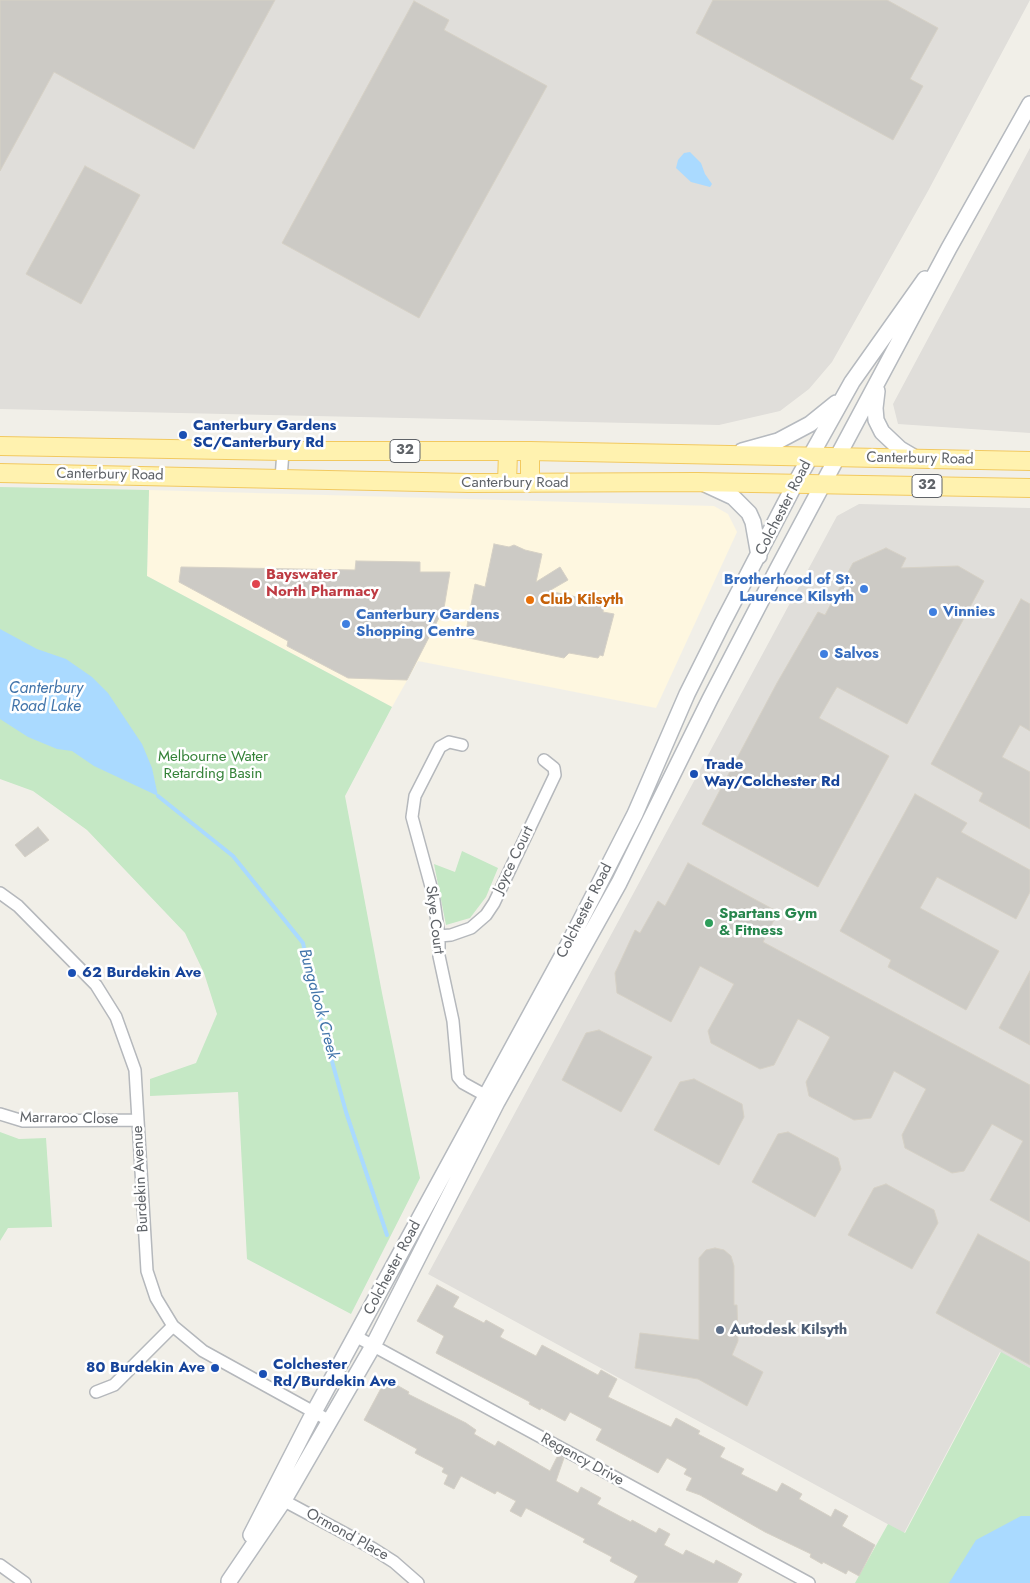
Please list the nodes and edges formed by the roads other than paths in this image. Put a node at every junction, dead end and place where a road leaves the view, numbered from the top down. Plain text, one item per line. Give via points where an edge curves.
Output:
1 (1030, 104) edge
2 (948, 248) junction
3 (878, 384) junction
4 (841, 399) junction
5 (0, 446) edge
6 (283, 451) junction
7 (530, 451) junction
8 (508, 452) junction
9 (724, 454) junction
10 (810, 457) junction
11 (838, 457) junction
12 (917, 459) junction
13 (1030, 461) edge
14 (0, 472) edge
15 (281, 479) junction
16 (697, 482) junction
17 (507, 483) junction
18 (530, 483) junction
19 (796, 484) junction
20 (823, 484) junction
21 (1030, 488) edge
22 (759, 556) junction
23 (462, 745) dead end
24 (546, 761) dead end
25 (0, 893) edge
26 (439, 936) junction
27 (492, 1099) junction
28 (0, 1114) edge
29 (138, 1120) junction
30 (173, 1326) junction
31 (356, 1337) junction
32 (373, 1346) junction
33 (96, 1392) dead end
34 (314, 1412) junction
35 (330, 1420) junction
36 (278, 1497) junction
37 (0, 1565) edge
38 (229, 1582) edge
39 (25, 1583) edge
40 (418, 1583) edge
41 (809, 1583) edge

1 - 2 main road, Colchester Road
2 - 3 main road, Colchester Road
2 - 4 main road, Colchester Road via 905,304
3 - 11 main road, Colchester Road
3 - 12 main road via 875,408 882,432 900,450
4 - 9 main road via 810,424 778,442
4 - 10 main road, Colchester Road
5 - 6 main road, Canterbury Road / 32
6 - 8 main road, Canterbury Road / 32
6 - 15 street
7 - 8 main road, Canterbury Road / 32
7 - 9 main road, Canterbury Road / 32
7 - 18 main road
8 - 17 main road
9 - 10 main road, Canterbury Road / 32
10 - 11 main road, Canterbury Road / 32
10 - 19 main road, Colchester Road
11 - 12 main road, Canterbury Road / 32
11 - 20 main road, Colchester Road
12 - 13 main road, Canterbury Road / 32
14 - 15 main road, Canterbury Road / 32
15 - 17 main road, Canterbury Road / 32
16 - 18 main road, Canterbury Road / 32
16 - 19 main road, Canterbury Road / 32
16 - 22 main road via 732,497 749,513
17 - 18 main road, Canterbury Road / 32
19 - 20 main road, Canterbury Road / 32
19 - 22 main road, Colchester Road
20 - 21 main road, Canterbury Road / 32
20 - 27 main road, Colchester Road via 710,699 620,883
22 - 27 main road, Colchester Road via 687,694 630,823
23 - 26 street, Skye Court via 450,742 440,747 412,807 416,840 433,894
24 - 26 street, Joyce Court via 556,771 500,892 486,914 471,928
25 - 29 street, Burdekin Avenue via 18,906 96,986 116,1017 135,1070
26 - 27 street, Skye Court via 439,956 453,1021 458,1077
27 - 31 main road, Colchester Road
27 - 32 main road, Colchester Road
28 - 29 street, Marraroo Close via 23,1121
29 - 30 street, Burdekin Avenue via 146,1271 156,1298
30 - 33 street via 114,1385
30 - 34 street, Burdekin Avenue via 203,1351
31 - 32 street, Regency Drive
31 - 34 main road, Colchester Road
32 - 35 main road, Colchester Road
32 - 41 street, Regency Drive
34 - 35 street, Burdekin Avenue
34 - 36 main road, Colchester Road
35 - 36 main road, Colchester Road
36 - 38 main road, Colchester Road
36 - 40 street, Ormond Place via 372,1548
37 - 39 street

